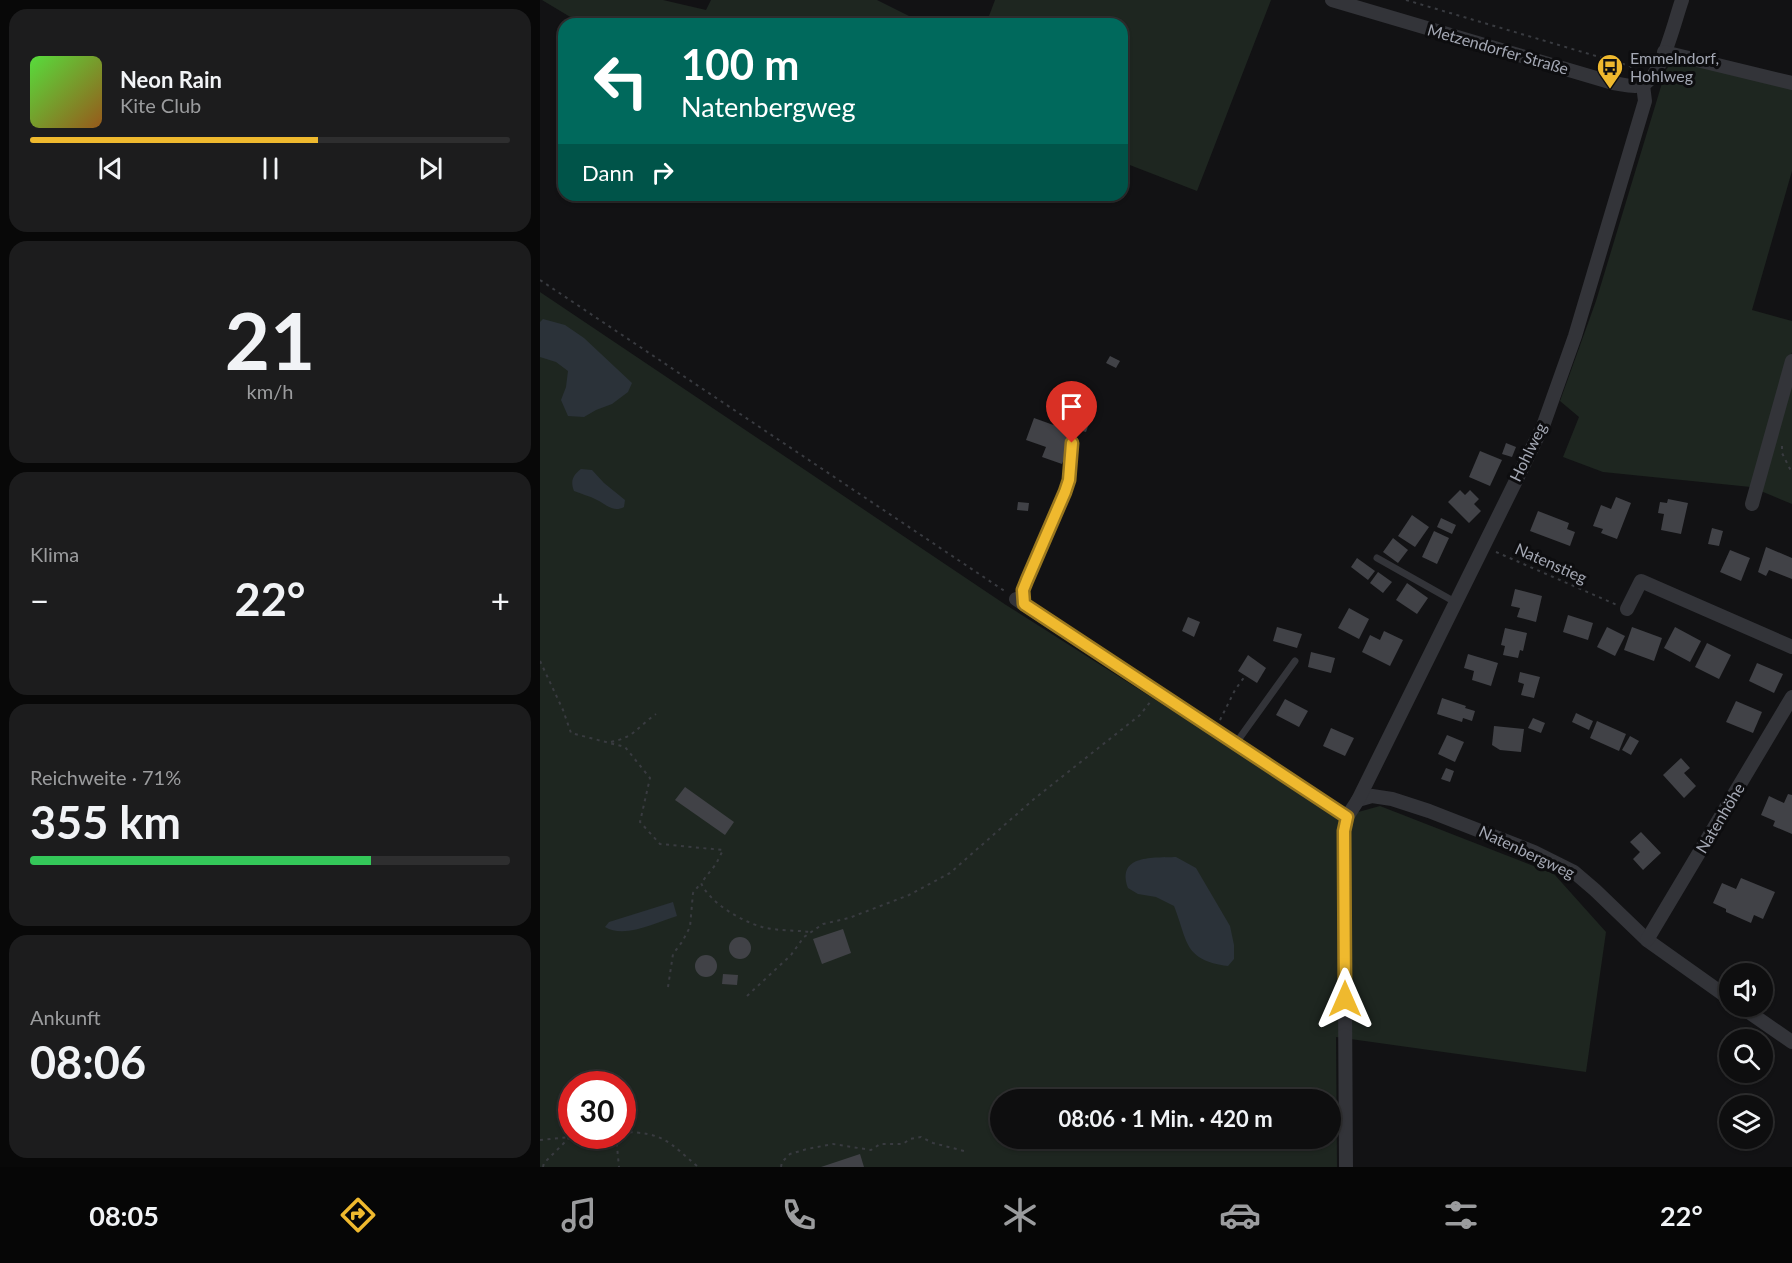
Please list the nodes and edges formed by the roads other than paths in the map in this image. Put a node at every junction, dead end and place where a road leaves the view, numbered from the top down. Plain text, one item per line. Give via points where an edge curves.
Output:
1 (1332, 0) edge
2 (1682, 0) edge
3 (1664, 52) junction
4 (1792, 83) edge
5 (1643, 85) junction
6 (1792, 361) edge
7 (1072, 443) dead end
8 (1752, 504) dead end
9 (1377, 558) dead end
10 (1020, 601) joint
11 (1455, 602) junction
12 (1627, 609) dead end
13 (1792, 647) edge
14 (1295, 660) dead end
15 (1792, 697) edge
16 (1236, 743) junction
17 (1358, 800) junction
18 (1347, 817) junction
19 (1647, 940) junction
20 (1719, 991) edge
21 (1756, 1017) edge
22 (1792, 1042) edge
23 (1346, 1167) edge

1 - 5 street, Metzendorfer Straße via 1613,83
2 - 3 street
3 - 4 street
3 - 5 street via 1652,77
5 - 11 street, Hohlweg via 1645,101 1575,336 1543,426
6 - 8 street
7 - 10 lane via 1067,486
9 - 11 lane
10 - 16 street
11 - 17 street, Hohlweg
12 - 13 street via 1641,581
14 - 16 lane
15 - 19 street, Natenhöhe
16 - 18 street
17 - 18 street, Hohlweg
17 - 19 street, Natenbergweg via 1372,796 1392,799 1534,852 1574,872
18 - 23 street
19 - 20 street, Natenbergweg
21 - 22 street

